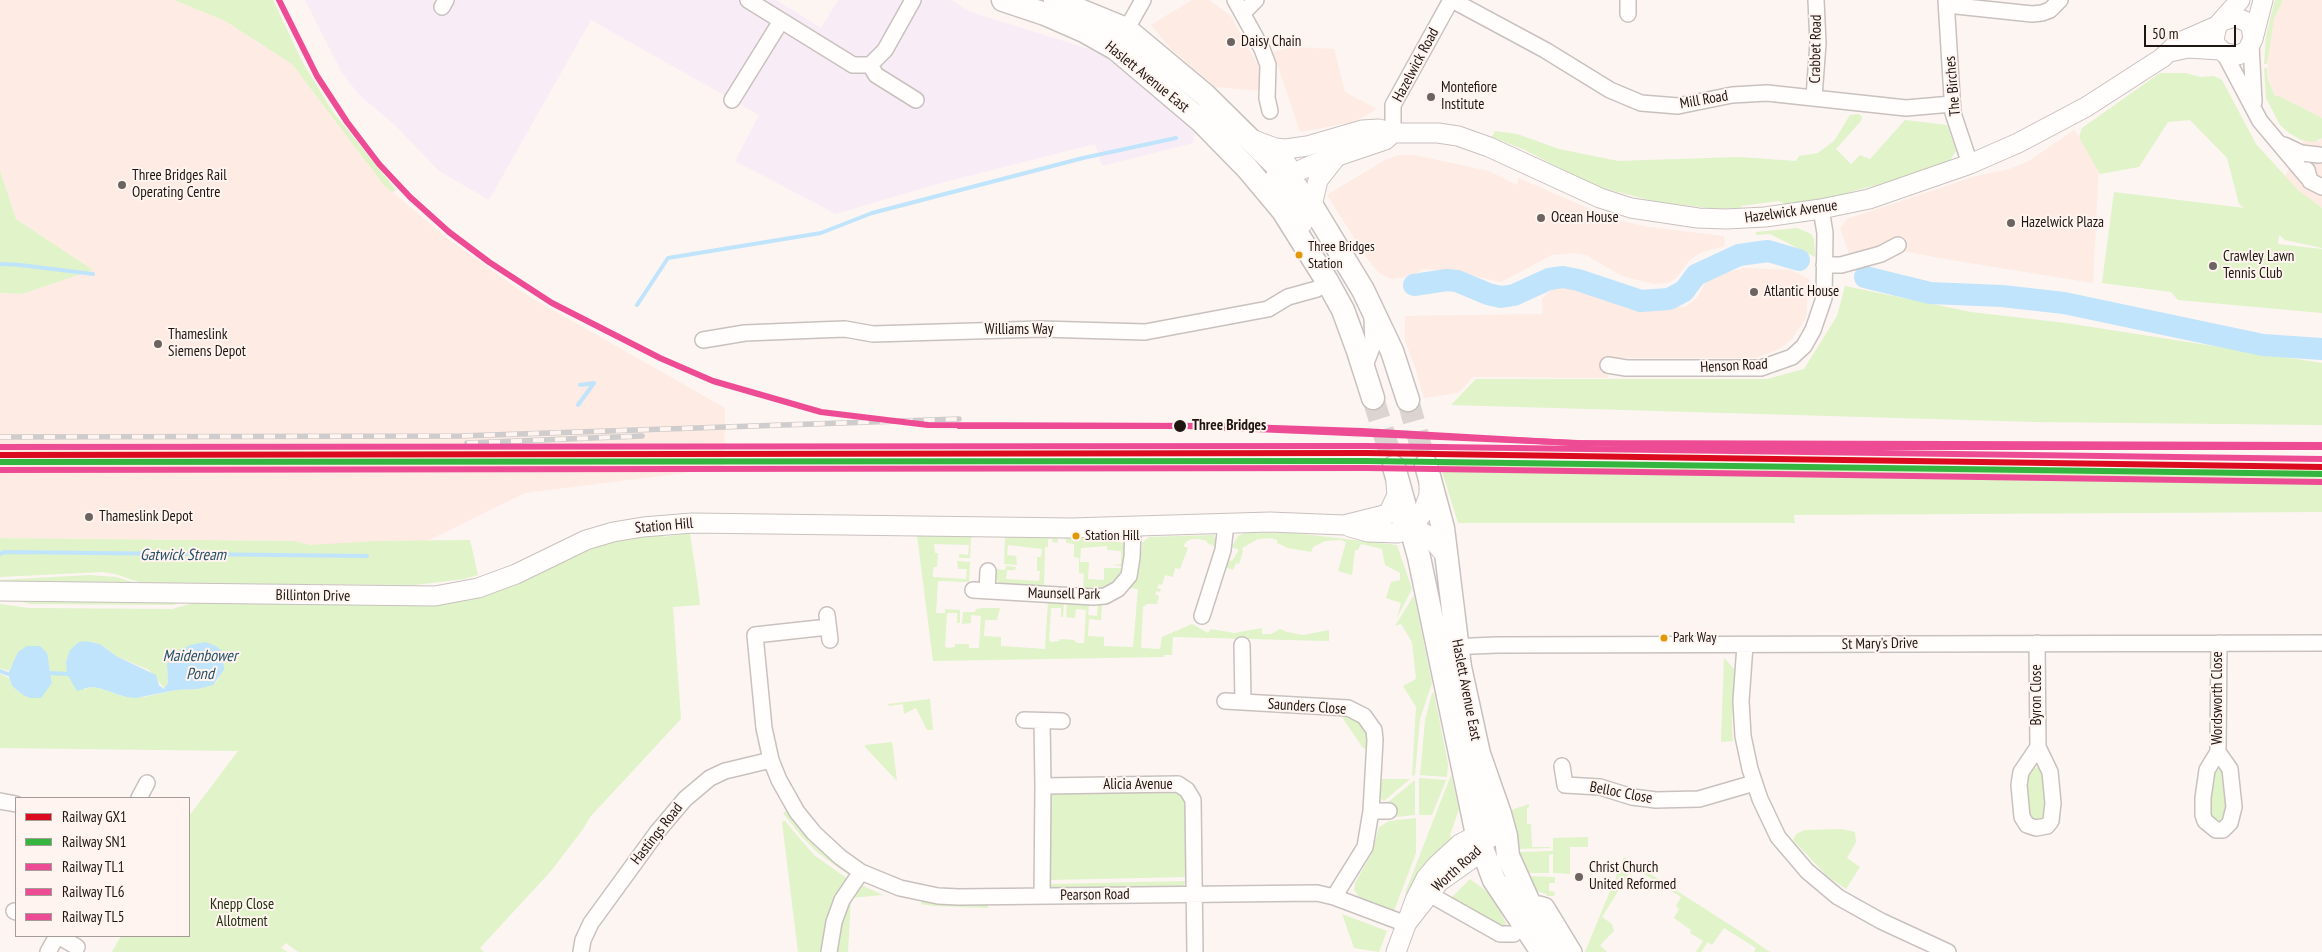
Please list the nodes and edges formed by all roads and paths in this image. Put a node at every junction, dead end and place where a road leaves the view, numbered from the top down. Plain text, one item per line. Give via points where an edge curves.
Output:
1 (748, 0) edge
2 (913, 0) edge
3 (1003, 0) edge
4 (1055, 0) edge
5 (1143, 0) edge
6 (1234, 0) edge
7 (1256, 0) edge
8 (1451, 0) edge
9 (1816, 0) edge
10 (2060, 0) edge
11 (2240, 0) edge
12 (2263, 0) edge
13 (1947, 2) edge
14 (1243, 13) junction
15 (781, 20) junction
16 (2220, 23) junction
17 (1126, 28) junction
18 (2252, 42) junction
19 (1116, 49) junction
20 (2222, 52) junction
21 (2169, 53) junction
22 (870, 64) junction
23 (1814, 98) junction
24 (732, 100) dead end
25 (916, 100) dead end
26 (1952, 104) junction
27 (2254, 109) junction
28 (1270, 111) dead end
29 (1393, 133) junction
30 (2270, 135) junction
31 (1254, 140) junction
32 (1306, 146) junction
33 (2320, 155) edge
34 (1338, 156) junction
35 (1970, 164) junction
36 (1248, 168) junction
37 (1282, 175) junction
38 (2318, 185) edge
39 (1312, 206) junction
40 (1821, 210) junction
41 (1898, 245) dead end
42 (1824, 265) junction
43 (1327, 281) junction
44 (1370, 305) junction
45 (703, 340) dead end
46 (1364, 358) junction
47 (1608, 365) dead end
48 (1401, 378) junction
49 (1373, 398) tunnel mouth
50 (1408, 400) tunnel mouth
51 (1428, 471) joint
52 (1395, 472) joint
53 (1388, 514) junction
54 (1226, 524) junction
55 (1344, 524) junction
56 (1134, 527) junction
57 (613, 532) joint
58 (1408, 535) junction
59 (1448, 558) junction
60 (988, 571) dead end
61 (0, 592) edge
62 (1202, 616) dead end
63 (828, 627) dead end
64 (2037, 643) junction
65 (2219, 643) junction
66 (2322, 643) edge
67 (1242, 645) dead end
68 (1744, 645) junction
69 (1447, 648) junction
70 (1225, 701) dead end
71 (1242, 702) junction
72 (1024, 720) dead end
73 (1062, 720) dead end
74 (1042, 721) junction
75 (2038, 748) junction
76 (2218, 752) dead end
77 (1479, 754) junction
78 (771, 760) junction
79 (1562, 766) dead end
80 (147, 783) dead end
81 (1754, 783) junction
82 (1042, 786) junction
83 (140, 797) edge
84 (0, 801) edge
85 (15, 804) edge
86 (1371, 811) junction
87 (1389, 811) dead end
88 (1483, 840) junction
89 (1508, 856) junction
90 (861, 872) junction
91 (1193, 894) junction
92 (1429, 894) junction
93 (1042, 896) junction
94 (1334, 897) junction
95 (1520, 919) junction
96 (1406, 924) junction
97 (57, 937) edge
98 (60, 937) edge
99 (77, 947) dead end
100 (1939, 950) edge
101 (48, 952) edge
102 (581, 952) edge
103 (829, 952) edge
104 (1195, 952) edge
105 (1396, 952) edge
106 (1542, 952) edge
107 (1560, 952) edge
108 (1574, 952) edge

1 - 15 street
2 - 22 street via 885,50
3 - 19 main road, Haslett Avenue East via 1045,14
4 - 17 main road, Haslett Avenue East
5 - 17 street
6 - 14 street
7 - 14 street
8 - 23 street, Mill Road via 1545,50 1610,90 1641,102 1678,106 1732,95 1767,93
8 - 29 street, Hazelwick Road via 1393,105
9 - 23 street, Crabbet Road via 1818,43
10 - 13 street, The Birches via 2050,10 2032,14
11 - 16 street, Hazelwick Avenue
12 - 18 street
13 - 26 street, The Birches
14 - 28 street via 1268,65
15 - 22 street via 852,65
15 - 24 street
16 - 18 street via 2234,17 2241,18 2251,27
16 - 20 street via 2214,39
16 - 21 street, Hazelwick Avenue via 2178,43
17 - 19 street
17 - 31 main road, Haslett Avenue East
18 - 20 street via 2247,51 2238,55
18 - 27 street
19 - 36 main road, Haslett Avenue East via 1201,121
20 - 21 street, Hazelwick Avenue via 2188,48
20 - 27 street
21 - 35 street, Hazelwick Avenue via 2033,136
22 - 25 street via 876,75
23 - 26 street, Mill Road via 1906,108
26 - 35 street, The Birches
27 - 30 street
29 - 32 street, Hazelwick Avenue via 1379,128 1362,130
29 - 34 street, Hazelwick Avenue via 1385,140
29 - 40 street, Hazelwick Avenue via 1458,136 1600,198 1639,209 1726,219
30 - 33 street via 2299,153
30 - 38 street
31 - 32 street, Hazelwick Avenue via 1275,148
31 - 37 main road, Haslett Avenue East
32 - 37 street, Hazelwick Avenue
33 - 38 street via 2308,164
34 - 37 street, Hazelwick Avenue
34 - 39 street via 1318,180
35 - 40 street, Hazelwick Avenue via 1870,199
36 - 37 street, Haslett Avenue East via 1259,176
36 - 43 main road, Haslett Avenue East via 1283,211
37 - 39 main road, Haslett Avenue East
37 - 43 street, Haslett Avenue East via 1319,249
39 - 44 main road, Haslett Avenue East
40 - 42 street, Henson Road via 1825,233
41 - 42 street via 1842,266
42 - 47 street, Henson Road via 1824,298 1819,317 1804,346 1792,357 1761,368 1626,368
43 - 45 street, Williams Way via 1317,289 1288,297 1268,309 1145,332 1041,329 872,334 818,330 745,333
43 - 46 main road, Haslett Avenue East
44 - 46 street via 1374,337
44 - 48 main road, Haslett Avenue East
46 - 48 street via 1388,364
46 - 49 main road, Haslett Avenue East
48 - 50 main road, Haslett Avenue East
51 - 58 street via 1429,495 1424,512
51 - 59 main road, Haslett Avenue East
52 - 53 street via 1397,495
52 - 58 main road, Haslett Avenue East
53 - 55 street, Station Hill
53 - 58 street, Station Hill
54 - 55 street, Station Hill
54 - 56 street, Station Hill
54 - 62 street via 1223,550
55 - 58 street, Station Hill via 1355,530
56 - 57 street, Station Hill via 692,523
56 - 60 street, Maunsell Park via 1128,576 1124,584 1113,592 1093,597 980,590
57 - 61 street, Billinton Drive via 586,540 498,581 434,596
58 - 59 street, Station Hill via 1429,536
58 - 69 main road, Haslett Avenue East
59 - 69 main road, Haslett Avenue East
63 - 78 street, Pearson Road via 749,636
64 - 65 street, St Mary's Drive
64 - 68 street, St Mary's Drive
64 - 75 street, Byron Close
65 - 66 street, St Mary's Drive
65 - 76 street, Wordsworth Close
67 - 71 street
68 - 69 street, St Mary's Drive
68 - 81 street via 1741,718
69 - 77 main road, Haslett Avenue East
69 - 88 main road, Haslett Avenue East
70 - 71 street, Saunders Close
71 - 86 street, Saunders Close via 1348,708 1369,721 1376,740
72 - 74 street
73 - 74 street
74 - 82 street
75 - 75 street, Byron Close via 2050,772 2053,803 2051,821 2047,826 2036,828 2027,825 2022,817 2020,777
77 - 88 street, Worth Road via 1478,778 1490,828
77 - 89 main road, Haslett Avenue East via 1502,821
78 - 90 street, Pearson Road via 789,800 806,824 840,857
78 - 102 street, Hastings Road via 725,771 710,778 685,799 591,923
79 - 81 street, Belloc Close via 1565,785 1600,787 1656,800 1699,799
80 - 83 street
81 - 100 street via 1778,837 1807,871 1849,904
82 - 91 street, Alicia Avenue via 1172,783 1183,787 1192,800
82 - 93 street
84 - 85 street
86 - 87 street
86 - 94 street via 1365,846
88 - 89 street, Worth Road via 1502,846
88 - 92 street, Worth Road via 1470,861 1439,882
88 - 95 main road, Haslett Avenue East via 1494,880
88 - 96 street, Worth Road via 1450,853 1426,878
89 - 95 main road, Haslett Avenue East
90 - 93 street, Pearson Road via 900,888 938,896
90 - 103 street via 842,900
91 - 93 street, Pearson Road
91 - 94 street, Pearson Road via 1304,892
91 - 104 street, Alicia Avenue
92 - 95 street via 1500,934
92 - 96 street, Worth Road
94 - 96 street, Pearson Road
95 - 106 main road
95 - 107 main road
95 - 108 street via 1539,904 1546,906
96 - 105 street, Worth Road
97 - 101 street
98 - 99 street

